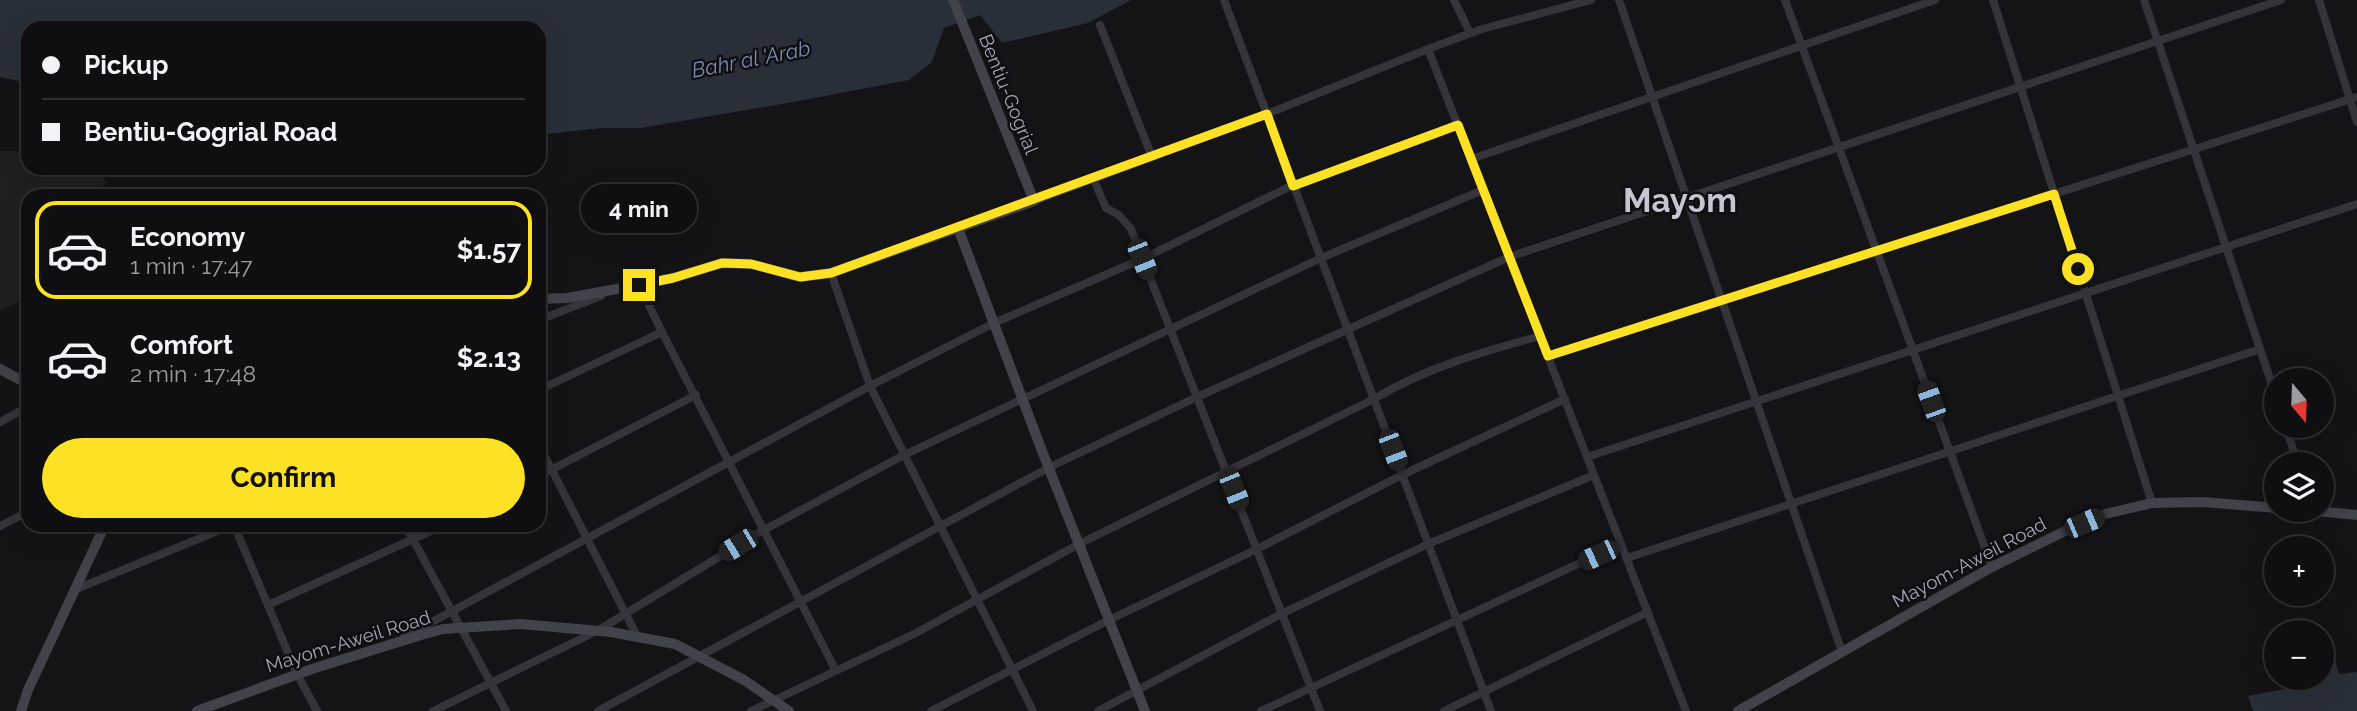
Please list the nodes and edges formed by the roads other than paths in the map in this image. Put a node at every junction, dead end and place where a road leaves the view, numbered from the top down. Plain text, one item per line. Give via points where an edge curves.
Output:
1 (953, 0) edge
2 (1224, 0) edge
3 (1454, 0) edge
4 (1591, 0) edge
5 (1619, 0) edge
6 (1785, 0) edge
7 (1935, 0) edge
8 (1993, 0) edge
9 (2144, 0) edge
10 (2281, 0) edge
11 (2319, 0) edge
12 (1100, 25) dead end
13 (1470, 33) junction
14 (2158, 41) junction
15 (1802, 46) junction
16 (1428, 49) junction
17 (2020, 87) junction
18 (1653, 97) junction
19 (2354, 99) edge
20 (1267, 114) junction
21 (2357, 122) edge
22 (1458, 125) junction
23 (1839, 148) junction
24 (2194, 150) junction
25 (1152, 157) junction
26 (1471, 159) junction
27 (1093, 178) junction
28 (1293, 186) junction
29 (1483, 190) junction
30 (2054, 194) junction
31 (1688, 198) junction
32 (1034, 201) junction
33 (2357, 204) edge
34 (958, 228) junction
35 (2226, 247) junction
36 (1877, 251) junction
37 (1509, 257) junction
38 (1321, 258) junction
39 (1142, 259) junction
40 (831, 273) junction
41 (639, 285) junction
42 (617, 289) junction
43 (2085, 293) junction
44 (546, 299) edge
45 (1723, 300) junction
46 (546, 317) edge
47 (994, 323) junction
48 (1170, 328) junction
49 (1348, 330) junction
50 (662, 331) junction
51 (1540, 336) junction
52 (2260, 349) junction
53 (1912, 350) junction
54 (1548, 356) junction
55 (2266, 368) edge
56 (0, 369) edge
57 (21, 380) edge
58 (870, 386) junction
59 (546, 387) edge
60 (696, 395) junction
61 (2118, 396) junction
62 (1197, 397) junction
63 (1022, 399) junction
64 (1374, 399) junction
65 (1565, 399) junction
66 (1758, 401) junction
67 (21, 411) edge
68 (0, 422) edge
69 (1949, 452) junction
70 (904, 455) junction
71 (1587, 457) junction
72 (546, 460) edge
73 (730, 461) junction
74 (1048, 468) junction
75 (551, 470) junction
76 (1226, 470) junction
77 (546, 472) edge
78 (1402, 475) junction
79 (1594, 475) junction
80 (1792, 503) junction
81 (2152, 503) junction
82 (2264, 507) edge
83 (2334, 512) edge
84 (2357, 515) edge
85 (21, 516) edge
86 (940, 525) junction
87 (0, 526) edge
88 (765, 529) junction
89 (102, 532) edge
90 (216, 532) edge
91 (236, 532) edge
92 (409, 532) edge
93 (431, 532) edge
94 (587, 538) junction
95 (414, 541) junction
96 (1079, 544) junction
97 (1428, 544) junction
98 (1621, 544) junction
99 (1257, 549) junction
100 (1627, 558) junction
101 (1992, 567) junction
102 (74, 590) junction
103 (800, 600) junction
104 (977, 600) junction
105 (268, 605) junction
106 (453, 611) junction
107 (1648, 612) junction
108 (1283, 613) junction
109 (625, 614) junction
110 (1109, 620) junction
111 (1457, 622) junction
112 (462, 628) junction
113 (597, 631) junction
114 (637, 636) junction
115 (388, 646) junction
116 (1842, 652) junction
117 (699, 655) junction
118 (835, 669) junction
119 (1012, 669) junction
120 (297, 674) junction
121 (490, 681) junction
122 (1311, 687) junction
123 (1138, 691) junction
124 (1483, 692) junction
125 (772, 699) junction
126 (21, 711) edge
127 (197, 711) edge
128 (317, 711) edge
129 (433, 711) edge
130 (506, 711) edge
131 (598, 711) edge
132 (751, 711) edge
133 (789, 711) edge
134 (931, 711) edge
135 (1032, 711) edge
136 (1098, 711) edge
137 (1145, 711) edge
138 (1261, 711) edge
139 (1320, 711) edge
140 (1444, 711) edge
141 (1491, 711) edge
142 (1686, 711) edge
143 (1738, 711) edge

1 - 32 main road, Bentiu-Gogrial
2 - 20 street
3 - 13 street
4 - 13 street
5 - 18 street
6 - 15 street
7 - 15 street
8 - 17 street
9 - 14 street
10 - 14 street
11 - 19 street
12 - 25 street
13 - 16 street
14 - 17 street
14 - 24 street
15 - 18 street
15 - 23 street
16 - 20 street
16 - 22 street
17 - 23 street
17 - 30 street
18 - 26 street
18 - 31 street
19 - 21 street
19 - 24 street
20 - 25 street
20 - 28 street
22 - 26 street
22 - 28 street
23 - 31 street
23 - 36 street
24 - 30 street
24 - 35 street
25 - 27 street
26 - 29 street
27 - 32 street
27 - 39 street via 1106,208 1131,229
28 - 38 street
28 - 39 street
29 - 37 street
29 - 38 street
30 - 36 street
30 - 43 street
31 - 37 street
31 - 45 street
32 - 34 main road
33 - 35 street
34 - 40 main road
34 - 47 main road
35 - 43 street
35 - 52 street
36 - 45 street
36 - 53 street
37 - 49 street
37 - 51 street
38 - 48 street
38 - 49 street
39 - 47 street
39 - 48 street
40 - 41 main road via 800,277 751,264 722,263
40 - 58 street
41 - 42 main road
41 - 50 street
42 - 44 main road
42 - 46 street
43 - 53 street
43 - 61 street
45 - 54 street
45 - 66 street
47 - 58 street
47 - 63 main road
48 - 62 street
48 - 63 street
49 - 62 street
49 - 64 street
50 - 59 street
50 - 60 street
51 - 54 street
51 - 64 street via 1471,355
52 - 55 street
52 - 61 street
53 - 66 street
53 - 69 street
54 - 65 street
56 - 57 main road
58 - 70 street
58 - 73 street
60 - 73 street
60 - 75 street
61 - 69 street
61 - 81 street
62 - 74 street
62 - 76 street
63 - 70 street
63 - 74 main road
64 - 76 street
64 - 78 street
65 - 71 street
65 - 78 street
66 - 71 street
66 - 80 street
67 - 68 street
69 - 80 street
69 - 101 street
70 - 86 street
70 - 88 street
71 - 79 street
72 - 75 street
73 - 88 street
73 - 94 street
74 - 86 street
74 - 96 main road
75 - 77 street
75 - 94 street
76 - 96 street
76 - 99 street
78 - 97 street
78 - 99 street
79 - 97 street
79 - 98 street
80 - 100 street
80 - 116 street
81 - 82 main road, Mayom-Aweil Road
81 - 101 main road, Mayom-Aweil Road via 2105,513
83 - 84 main road
85 - 87 street
86 - 103 street
86 - 104 street
88 - 103 street
88 - 109 street
89 - 102 main road
90 - 102 street
91 - 105 street
92 - 95 street
93 - 95 street
94 - 106 street
94 - 109 street
95 - 105 street
95 - 106 street
96 - 104 street
96 - 110 main road
97 - 108 street
97 - 111 street
98 - 100 street
98 - 111 street
99 - 108 street
99 - 110 street
100 - 107 street
101 - 116 main road, Mayom-Aweil Road
102 - 126 main road
103 - 117 street
103 - 118 street
104 - 118 street
104 - 119 street
105 - 120 street
106 - 112 street
106 - 115 street
107 - 124 street
107 - 142 street
108 - 122 street
108 - 123 street
109 - 113 street
109 - 114 street
110 - 119 street
110 - 123 main road
111 - 122 street
111 - 124 street
112 - 113 main road, Mayom-Aweil Road via 520,624
112 - 115 main road, Mayom-Aweil Road
112 - 121 street
113 - 114 main road, Mayom-Aweil Road
113 - 121 street
114 - 117 main road, Mayom-Aweil Road
115 - 120 main road, Mayom-Aweil Road
116 - 143 main road, Mayom-Aweil Road
117 - 125 main road, Mayom-Aweil Road
117 - 131 street
118 - 125 street
119 - 134 street
119 - 135 street
120 - 127 main road, Mayom-Aweil Road
120 - 128 street
121 - 129 street
121 - 130 street
122 - 138 street
122 - 139 street
123 - 136 street
123 - 137 main road
124 - 140 street
124 - 141 street
125 - 132 street
125 - 133 main road, Mayom-Aweil Road

